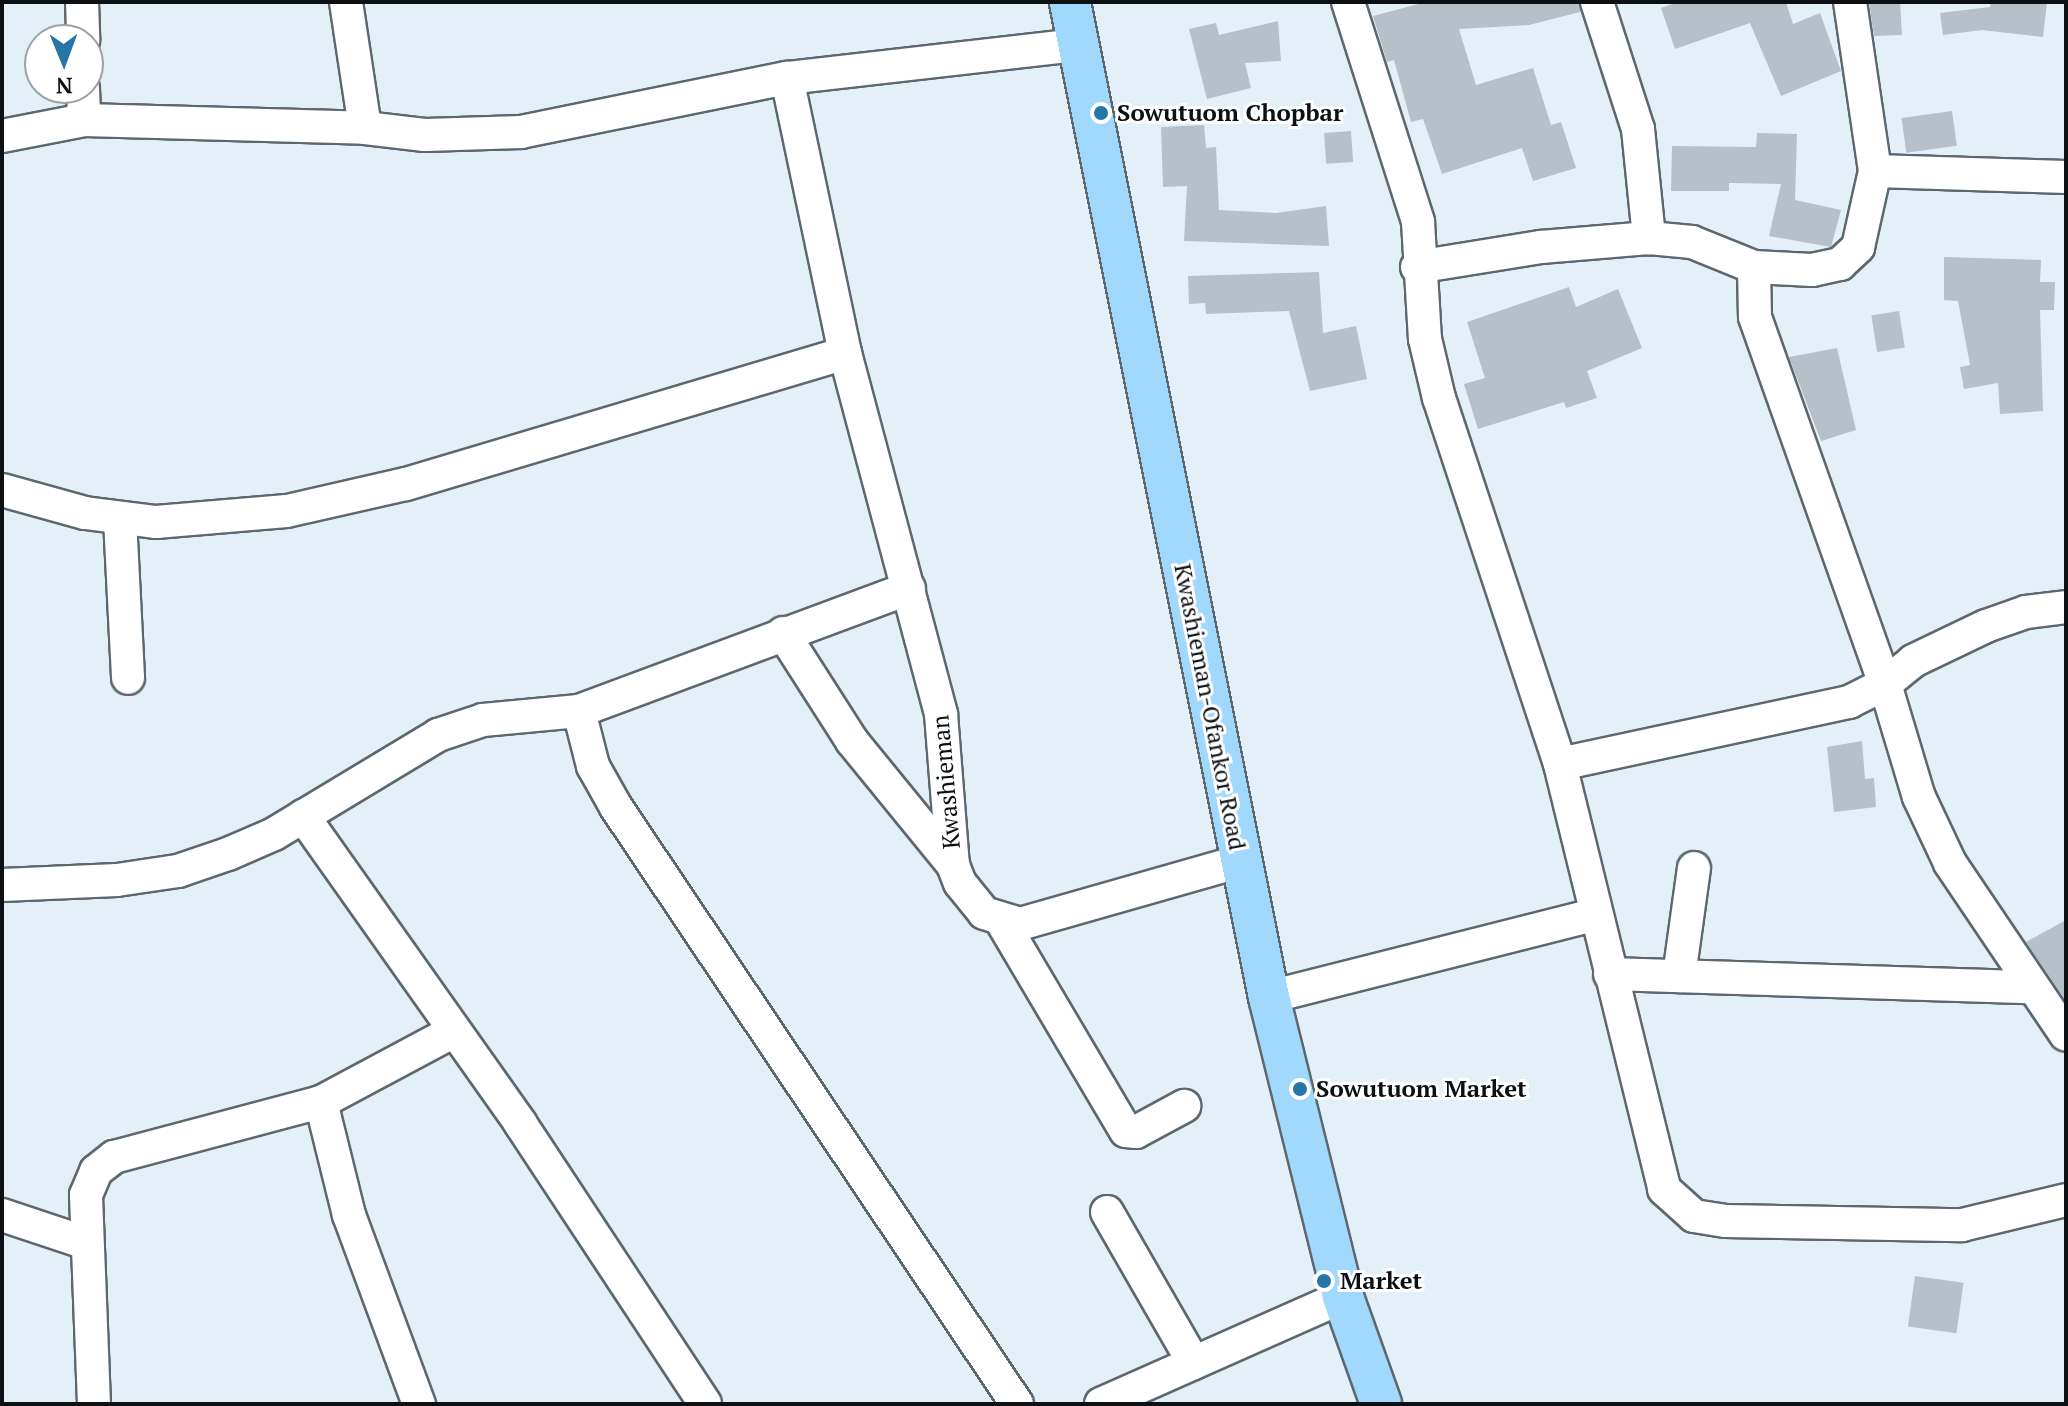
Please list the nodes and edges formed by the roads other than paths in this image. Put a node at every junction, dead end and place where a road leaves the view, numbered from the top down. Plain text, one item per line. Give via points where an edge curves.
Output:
1 (82, 2) edge
2 (346, 2) edge
3 (1070, 2) edge
4 (1348, 2) edge
5 (1597, 2) edge
6 (1850, 2) edge
7 (83, 24) edge
8 (1077, 45) junction
9 (787, 78) junction
10 (84, 104) edge
11 (84, 120) junction
12 (365, 128) junction
13 (2, 136) edge
14 (1875, 171) junction
15 (2066, 177) edge
16 (1649, 238) junction
17 (1417, 267) junction
18 (1754, 267) junction
19 (845, 353) junction
20 (2, 490) edge
21 (120, 519) junction
22 (909, 588) junction
23 (2066, 607) edge
24 (783, 633) junction
25 (128, 678) dead end
26 (1885, 684) junction
27 (579, 711) junction
28 (1560, 764) junction
29 (303, 816) junction
30 (1241, 861) junction
31 (953, 865) junction
32 (1694, 868) dead end
33 (2, 885) edge
34 (1596, 914) junction
35 (1001, 920) junction
36 (1610, 974) junction
37 (1679, 976) junction
38 (2029, 987) junction
39 (1269, 997) junction
40 (454, 1031) junction
41 (2066, 1035) edge
42 (321, 1102) junction
43 (1184, 1106) dead end
44 (2066, 1200) edge
45 (1107, 1212) dead end
46 (2, 1215) edge
47 (86, 1243) junction
48 (1343, 1297) junction
49 (1194, 1363) junction
50 (94, 1404) edge
51 (419, 1404) edge
52 (705, 1404) edge
53 (1017, 1404) edge
54 (1101, 1404) edge
55 (1381, 1404) edge

1 - 7 street
2 - 12 street
3 - 8 main road, Kwashieman-Ofankor Road
4 - 17 street via 1418,222
5 - 16 street via 1638,129
6 - 14 street
8 - 9 street
8 - 30 main road, Kwashieman-Ofankor Road
9 - 12 street via 521,132 467,136
9 - 19 street, Kwashieman
10 - 11 street
11 - 12 street
11 - 13 street
14 - 15 street
14 - 18 street via 1863,233 1850,257 1812,270
16 - 17 street via 1541,247
16 - 18 street via 1692,242
17 - 28 street via 1425,339 1439,398
18 - 26 street via 1755,317
19 - 21 street via 406,484 212,521
19 - 22 street, Kwashieman
20 - 21 street
21 - 25 street
22 - 24 street
22 - 31 street, Kwashieman via 941,714
23 - 26 street via 2026,612 1986,626 1913,661
24 - 27 street
24 - 31 street via 852,741
26 - 28 street via 1810,713
26 - 38 street via 1919,797 1950,863
27 - 29 street via 483,720 438,735
27 - 53 street via 593,766 616,807
28 - 34 street
29 - 33 street via 228,854 178,871 117,880
29 - 40 street
30 - 35 street via 1039,921
30 - 39 main road, Kwashieman-Ofankor Road
31 - 35 street, Kwashieman via 973,902
32 - 37 street
34 - 36 street
34 - 39 street
35 - 43 street via 1126,1131 1136,1132
36 - 37 street
36 - 44 street via 1655,1168 1671,1197 1694,1216 1962,1225
37 - 38 street
38 - 41 street
39 - 48 main road, Kwashieman-Ofankor Road
40 - 42 street
40 - 52 street
42 - 47 street via 104,1163 86,1195
42 - 51 street via 353,1230
45 - 49 street
46 - 47 street
47 - 50 street
48 - 49 street
48 - 55 main road, Kwashieman-Ofankor Road
49 - 54 street

